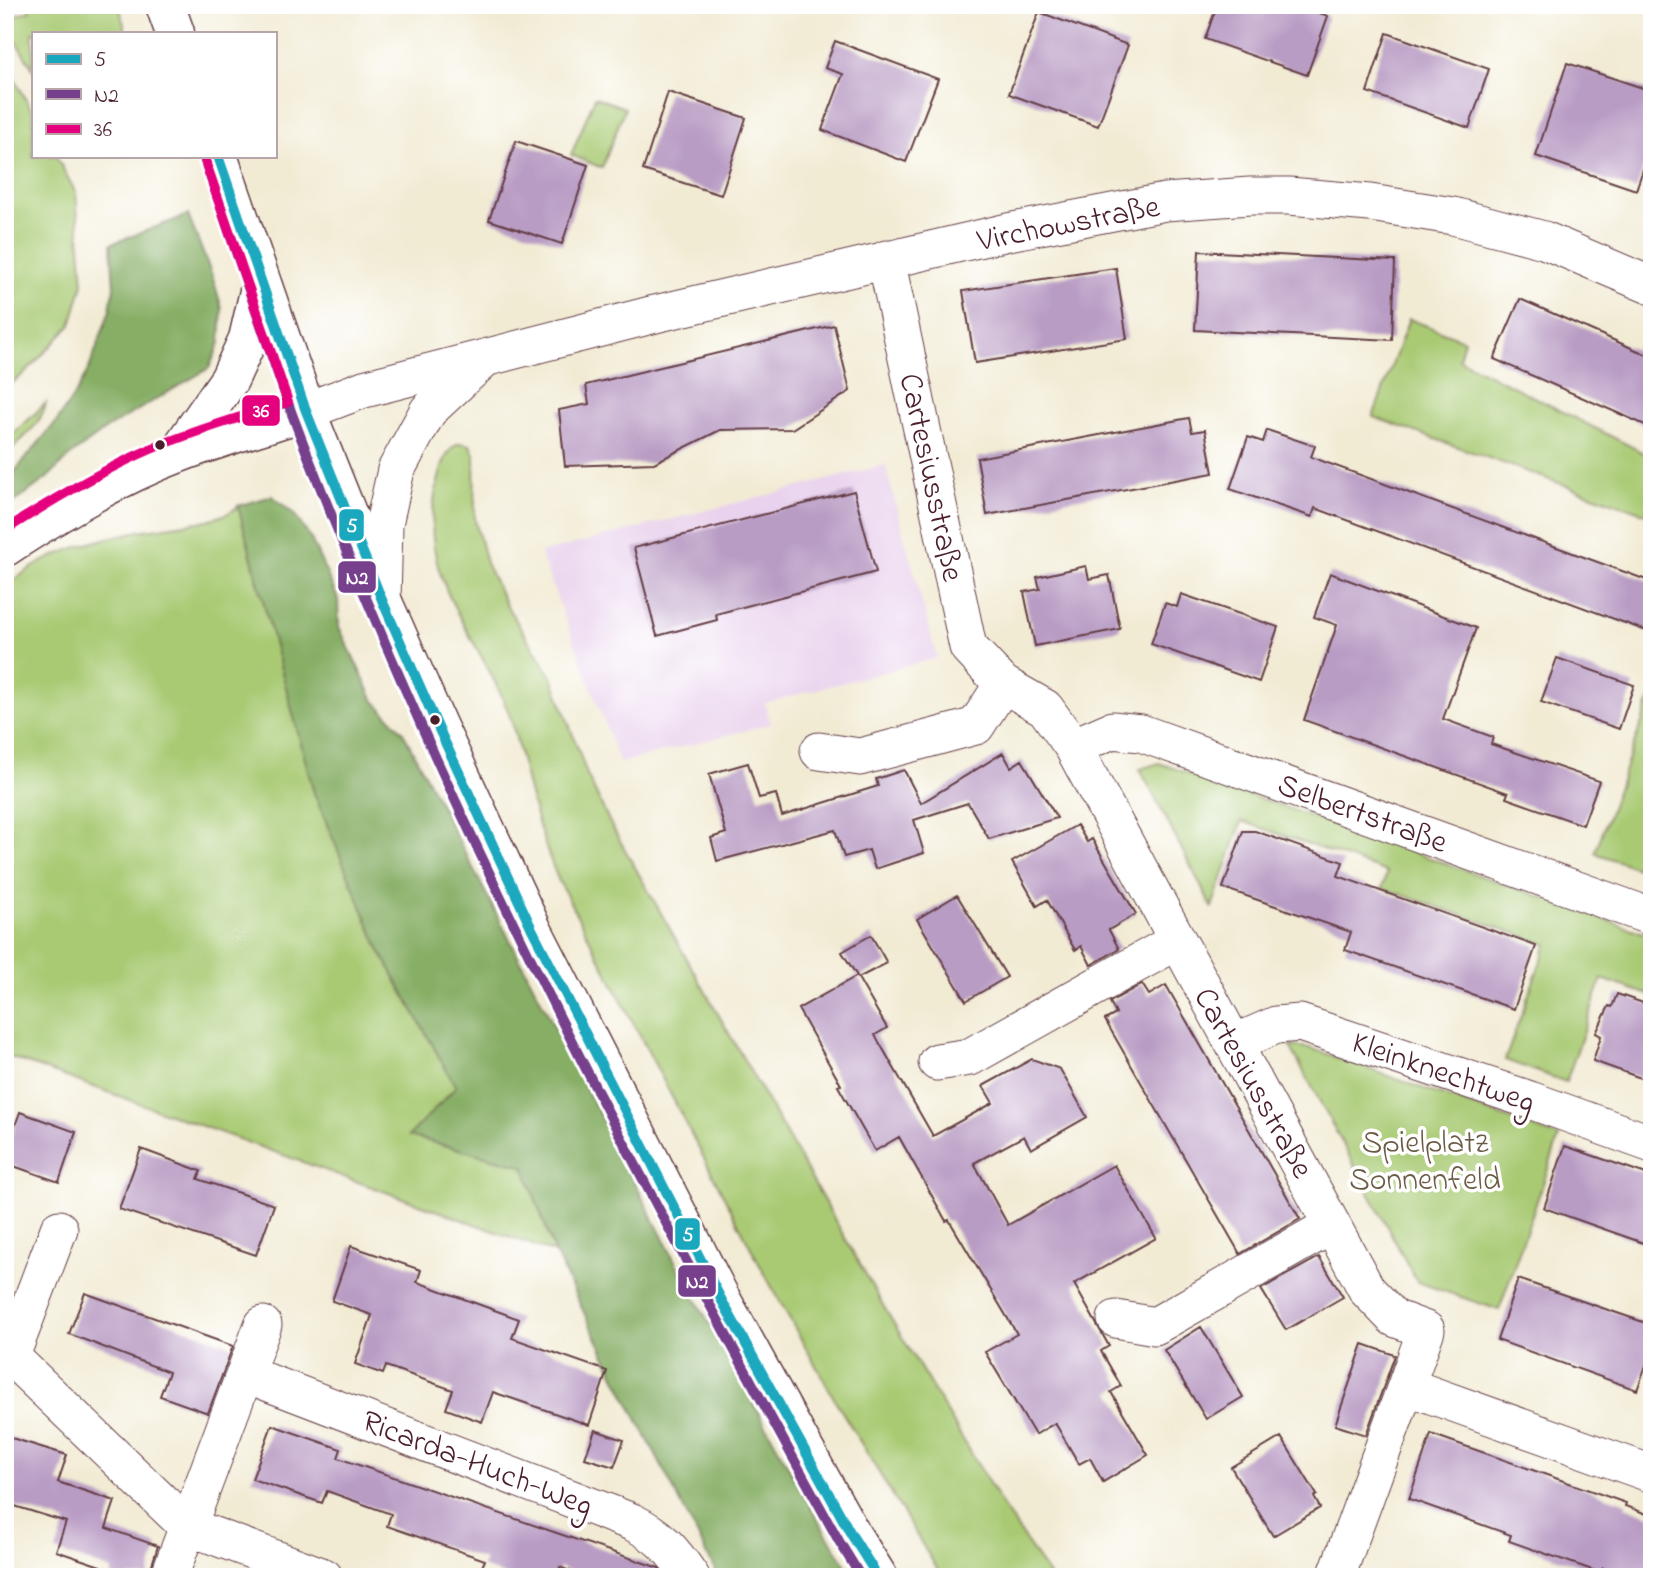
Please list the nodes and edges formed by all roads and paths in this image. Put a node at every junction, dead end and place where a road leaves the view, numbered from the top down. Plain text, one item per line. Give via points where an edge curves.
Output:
1 (165, 5) edge
2 (175, 32) edge
3 (219, 158) edge
4 (886, 259) junction
5 (261, 283) junction
6 (1652, 286) edge
7 (484, 359) junction
8 (306, 411) junction
9 (178, 453) junction
10 (5, 547) edge
11 (382, 600) junction
12 (1003, 684) junction
13 (1073, 747) junction
14 (819, 751) dead end
15 (1652, 917) edge
16 (1177, 940) junction
17 (1235, 1043) junction
18 (937, 1062) dead end
19 (1652, 1144) edge
20 (1332, 1225) junction
21 (59, 1229) dead end
22 (1116, 1319) dead end
23 (263, 1325) dead end
24 (8, 1354) edge
25 (246, 1374) junction
26 (1406, 1387) junction
27 (1652, 1474) edge
28 (187, 1526) junction
29 (169, 1577) edge
30 (324, 1577) edge
31 (691, 1577) edge
32 (878, 1577) edge
33 (1336, 1577) edge

1 - 2 main road
3 - 5 main road
4 - 6 street, Virchowstraße via 1165,202 1289,196 1370,203 1485,223 1544,240
4 - 7 street, Virchowstraße
4 - 12 street, Cartesiusstraße via 968,646
5 - 8 main road
5 - 9 main road via 248,339 229,380
7 - 8 street, Virchowstraße via 364,389
7 - 11 street, Virchowstraße via 428,411 396,470 384,524
8 - 9 main road
8 - 11 main road
9 - 10 main road via 51,517
11 - 32 main road via 532,929 721,1298
12 - 13 street, Cartesiusstraße via 1045,708
12 - 14 street via 976,726 860,757
13 - 15 street, Selbertstraße via 1112,730 1142,733
13 - 16 street, Cartesiusstraße
16 - 17 street, Cartesiusstraße
16 - 18 street via 970,1057
17 - 19 street, Kleinknechtweg via 1276,1025 1300,1023
17 - 20 street, Cartesiusstraße
20 - 22 street via 1155,1326
20 - 26 street, Cartesiusstraße via 1367,1290 1394,1318 1426,1330
21 - 24 street
23 - 25 street
24 - 28 street
25 - 28 street
25 - 31 street, Ricarda-Huch-Weg via 632,1522 655,1533
26 - 27 street
26 - 33 street, Cartesiusstraße
28 - 29 street
28 - 30 street

